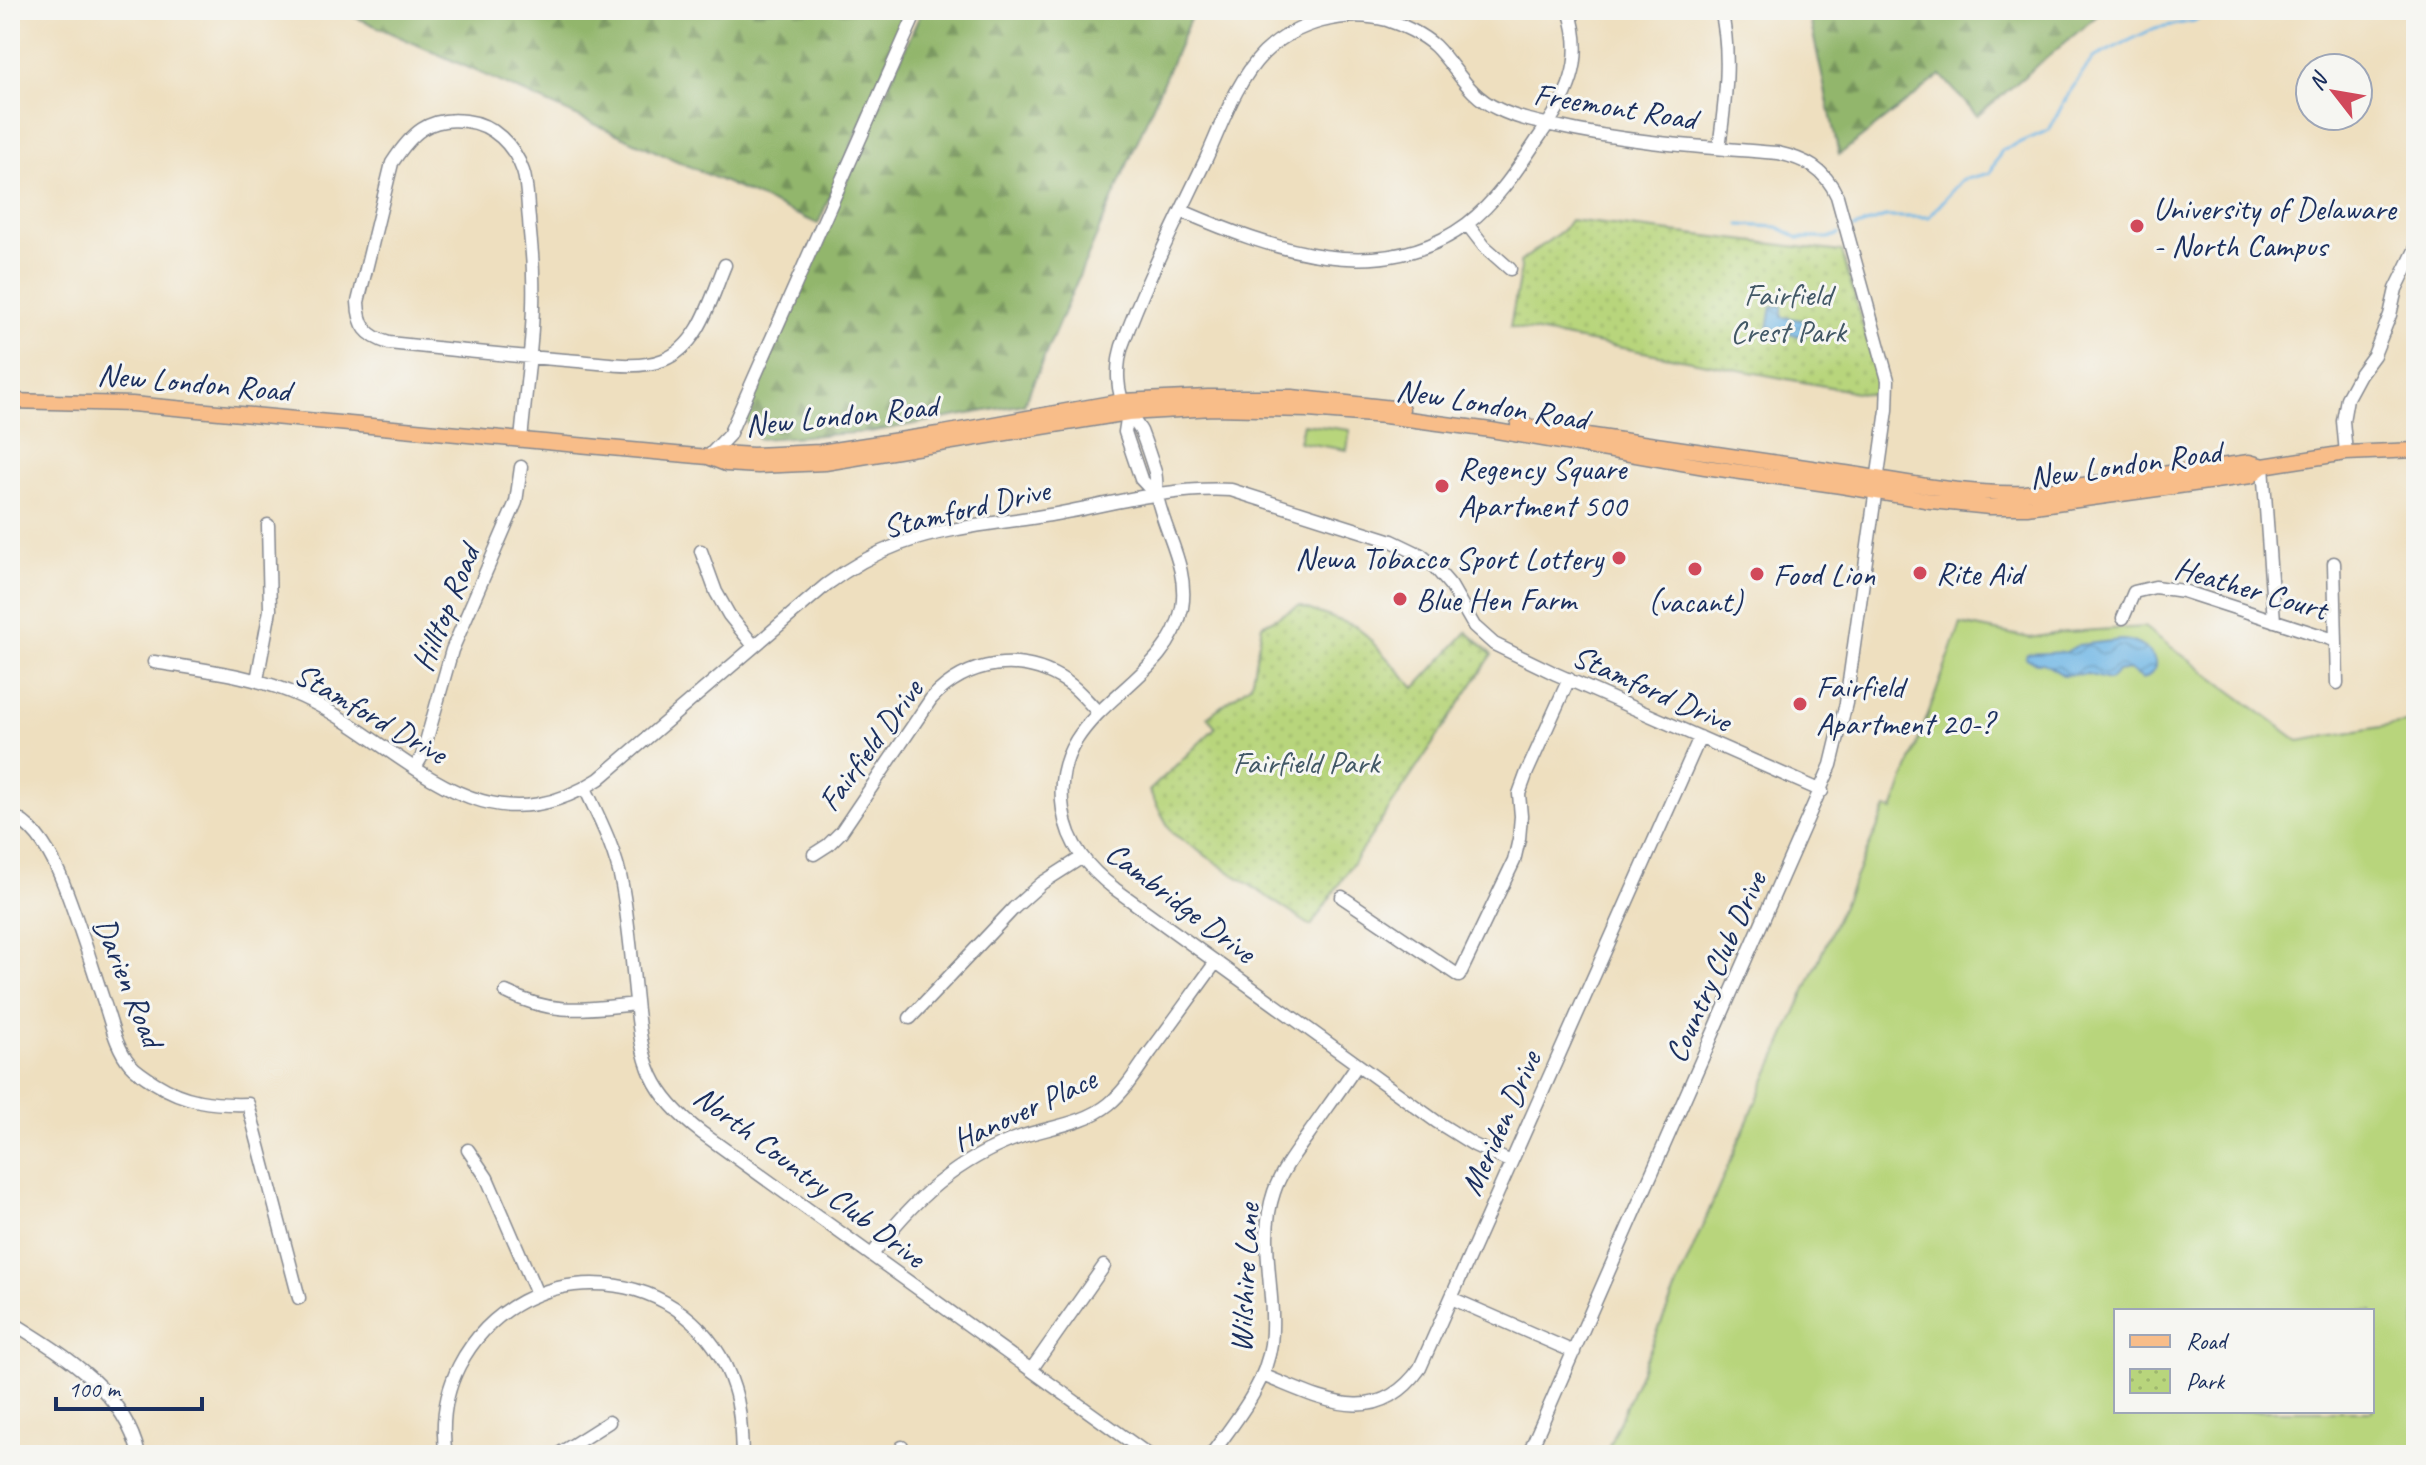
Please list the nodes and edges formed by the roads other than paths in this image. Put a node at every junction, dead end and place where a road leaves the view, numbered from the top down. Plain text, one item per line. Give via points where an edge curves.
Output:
1 (917, 10) edge
2 (1569, 10) edge
3 (1721, 10) edge
4 (1548, 124) junction
5 (1719, 148) junction
6 (1182, 211) junction
7 (1467, 224) junction
8 (2416, 248) edge
9 (725, 265) dead end
10 (1510, 269) dead end
11 (528, 357) junction
12 (10, 401) edge
13 (1125, 407) junction
14 (521, 440) junction
15 (2416, 450) edge
16 (2346, 453) junction
17 (708, 457) junction
18 (2263, 466) junction
19 (521, 467) dead end
20 (1877, 485) junction
21 (1157, 496) junction
22 (268, 525) dead end
23 (701, 551) dead end
24 (2334, 563) dead end
25 (2123, 618) dead end
26 (2274, 621) junction
27 (2334, 640) junction
28 (754, 646) junction
29 (154, 662) dead end
30 (1569, 679) junction
31 (257, 680) junction
32 (2337, 683) dead end
33 (1098, 712) junction
34 (1700, 737) junction
35 (415, 768) junction
36 (585, 788) junction
37 (1822, 791) junction
38 (10, 815) edge
39 (814, 854) dead end
40 (1081, 858) junction
41 (1342, 897) dead end
42 (1216, 962) junction
43 (506, 992) dead end
44 (636, 1004) junction
45 (910, 1018) dead end
46 (1357, 1065) junction
47 (468, 1150) dead end
48 (1511, 1162) junction
49 (872, 1255) junction
50 (1104, 1266) dead end
51 (537, 1294) junction
52 (299, 1298) dead end
53 (1451, 1298) junction
54 (10, 1321) edge
55 (1574, 1352) junction
56 (1031, 1370) junction
57 (1262, 1375) junction
58 (609, 1422) dead end
59 (139, 1455) edge
60 (446, 1455) edge
61 (557, 1455) edge
62 (742, 1455) edge
63 (1149, 1455) edge
64 (1211, 1455) edge
65 (1528, 1455) edge

1 - 17 street via 729,435
2 - 4 street via 1577,40 1574,71
3 - 5 street via 1728,65
4 - 5 street, Freemont Road via 1633,140
4 - 6 street, Freemont Road via 1486,103 1433,45 1399,25 1360,17 1325,20 1285,35 1256,61
4 - 7 street via 1500,192
5 - 20 street, Freemont Road via 1803,160 1821,171 1835,190 1888,380
6 - 7 street via 1286,250 1358,259 1414,250
6 - 13 street, Freemont Road via 1122,346 1118,367
7 - 10 street
8 - 16 street via 2374,355 2347,398
9 - 11 street via 699,328 664,360 638,365
11 - 11 street via 533,274 524,173 515,152 486,127 452,119 432,123 405,143 392,163 358,302 359,317 365,330 389,343
11 - 14 street
12 - 14 main road, New London Road via 132,404
13 - 17 main road, New London Road via 825,463 758,466
13 - 20 main road, New London Road via 1385,416 1645,457
13 - 21 street, Cambridge Drive via 1140,429 1156,474
14 - 17 main road, New London Road
15 - 16 main road, New London Road
16 - 18 main road, New London Road
18 - 20 main road, New London Road via 2251,476 2027,507 1931,501
18 - 26 street
19 - 35 street, Hilltop Road via 516,502 452,650
20 - 37 street, Country Club Drive via 1845,713
21 - 28 street, Stamford Drive via 904,543 843,572
21 - 30 street, Stamford Drive via 1231,490 1392,541 1421,555 1442,574 1484,636
21 - 33 street, Cambridge Drive via 1181,572 1181,609 1160,652
22 - 31 street via 270,610
23 - 28 street via 716,592
24 - 27 street
25 - 26 street, Heather Court via 2134,592 2155,587
26 - 27 street, Heather Court
27 - 32 street
28 - 36 street, Stamford Drive
29 - 31 street, Stamford Drive
30 - 34 street, Stamford Drive
30 - 41 street via 1519,794 1514,861 1459,976
31 - 35 street, Stamford Drive via 307,699
33 - 39 street, Fairfield Drive via 1069,683 1034,667 997,664 961,675 931,699 841,832
33 - 40 street, Cambridge Drive via 1077,737 1062,777 1064,819
34 - 37 street, Stamford Drive
34 - 48 street, Meriden Drive
35 - 36 street, Stamford Drive via 450,790 491,803 537,804
36 - 44 street, North Country Club Drive via 619,872
37 - 55 street, Country Club Drive
38 - 52 street, Darien Road via 39,837 54,860 116,1039 130,1064 190,1100 248,1104
40 - 42 street, Cambridge Drive
40 - 45 street via 1014,908
42 - 46 street, Cambridge Drive
42 - 49 street, Hanover Place via 1109,1104 1004,1143 957,1168 913,1204
43 - 44 street via 561,1009
44 - 49 street, North Country Club Drive via 645,1062 673,1108
46 - 48 street, Cambridge Drive via 1452,1132
46 - 57 street, Wilshire Lane via 1274,1191 1267,1242 1271,1340
47 - 51 street via 487,1178
48 - 53 street, Meriden Drive
49 - 56 street, North Country Club Drive
50 - 56 street
51 - 60 street via 498,1317 463,1359 447,1401
51 - 62 street via 608,1284 648,1294 683,1314 709,1340 729,1375 737,1399
53 - 55 street
53 - 57 street, Meriden Drive via 1420,1368 1384,1400 1340,1405
54 - 59 street via 63,1354 107,1392
55 - 65 street, Country Club Drive
56 - 63 street, North Country Club Drive
57 - 64 street, Wilshire Lane
58 - 61 street

